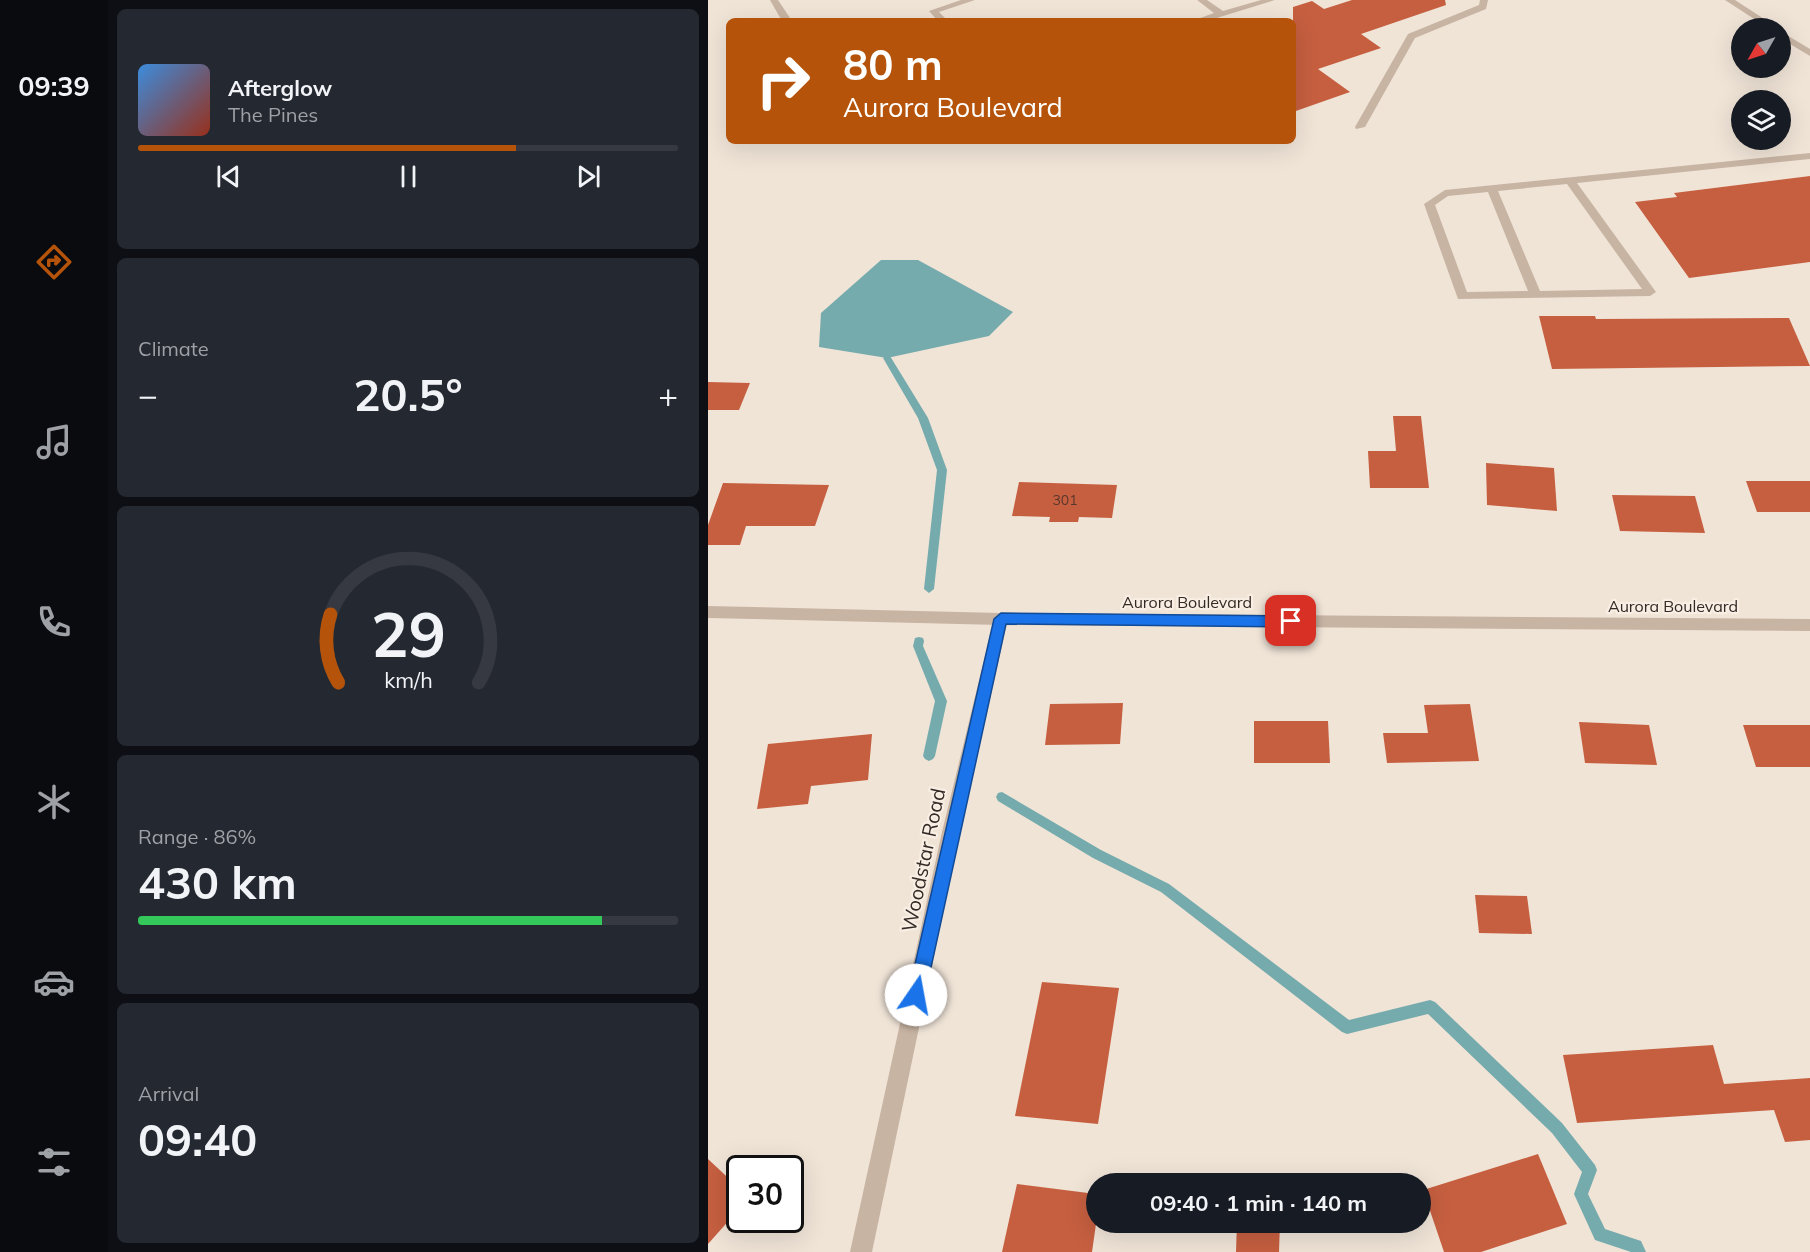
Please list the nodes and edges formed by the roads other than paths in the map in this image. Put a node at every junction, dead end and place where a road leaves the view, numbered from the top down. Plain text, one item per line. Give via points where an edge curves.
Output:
1 (774, 0) edge
2 (971, 0) edge
3 (1201, 0) edge
4 (1271, 0) edge
5 (1484, 0) edge
6 (1730, 0) edge
7 (1221, 14) junction
8 (785, 18) edge
9 (940, 18) edge
10 (1207, 18) edge
11 (1758, 18) edge
12 (1791, 41) edge
13 (1810, 53) edge
14 (1360, 127) dead end
15 (1810, 156) edge
16 (1570, 180) junction
17 (1492, 188) junction
18 (1536, 295) junction
19 (708, 612) edge
20 (1001, 619) junction
21 (1810, 625) edge
22 (861, 1252) edge

1 - 8 street
2 - 9 street via 933,11
3 - 7 street
4 - 7 street
5 - 14 street via 1483,7 1411,36
6 - 11 street
7 - 10 street
12 - 13 street
15 - 16 street
16 - 17 street
16 - 18 street via 1650,292
17 - 18 street
17 - 18 street via 1445,193 1429,204 1462,296
19 - 20 street, Aurora Boulevard
20 - 21 street, Aurora Boulevard
20 - 22 street, Woodstar Road

